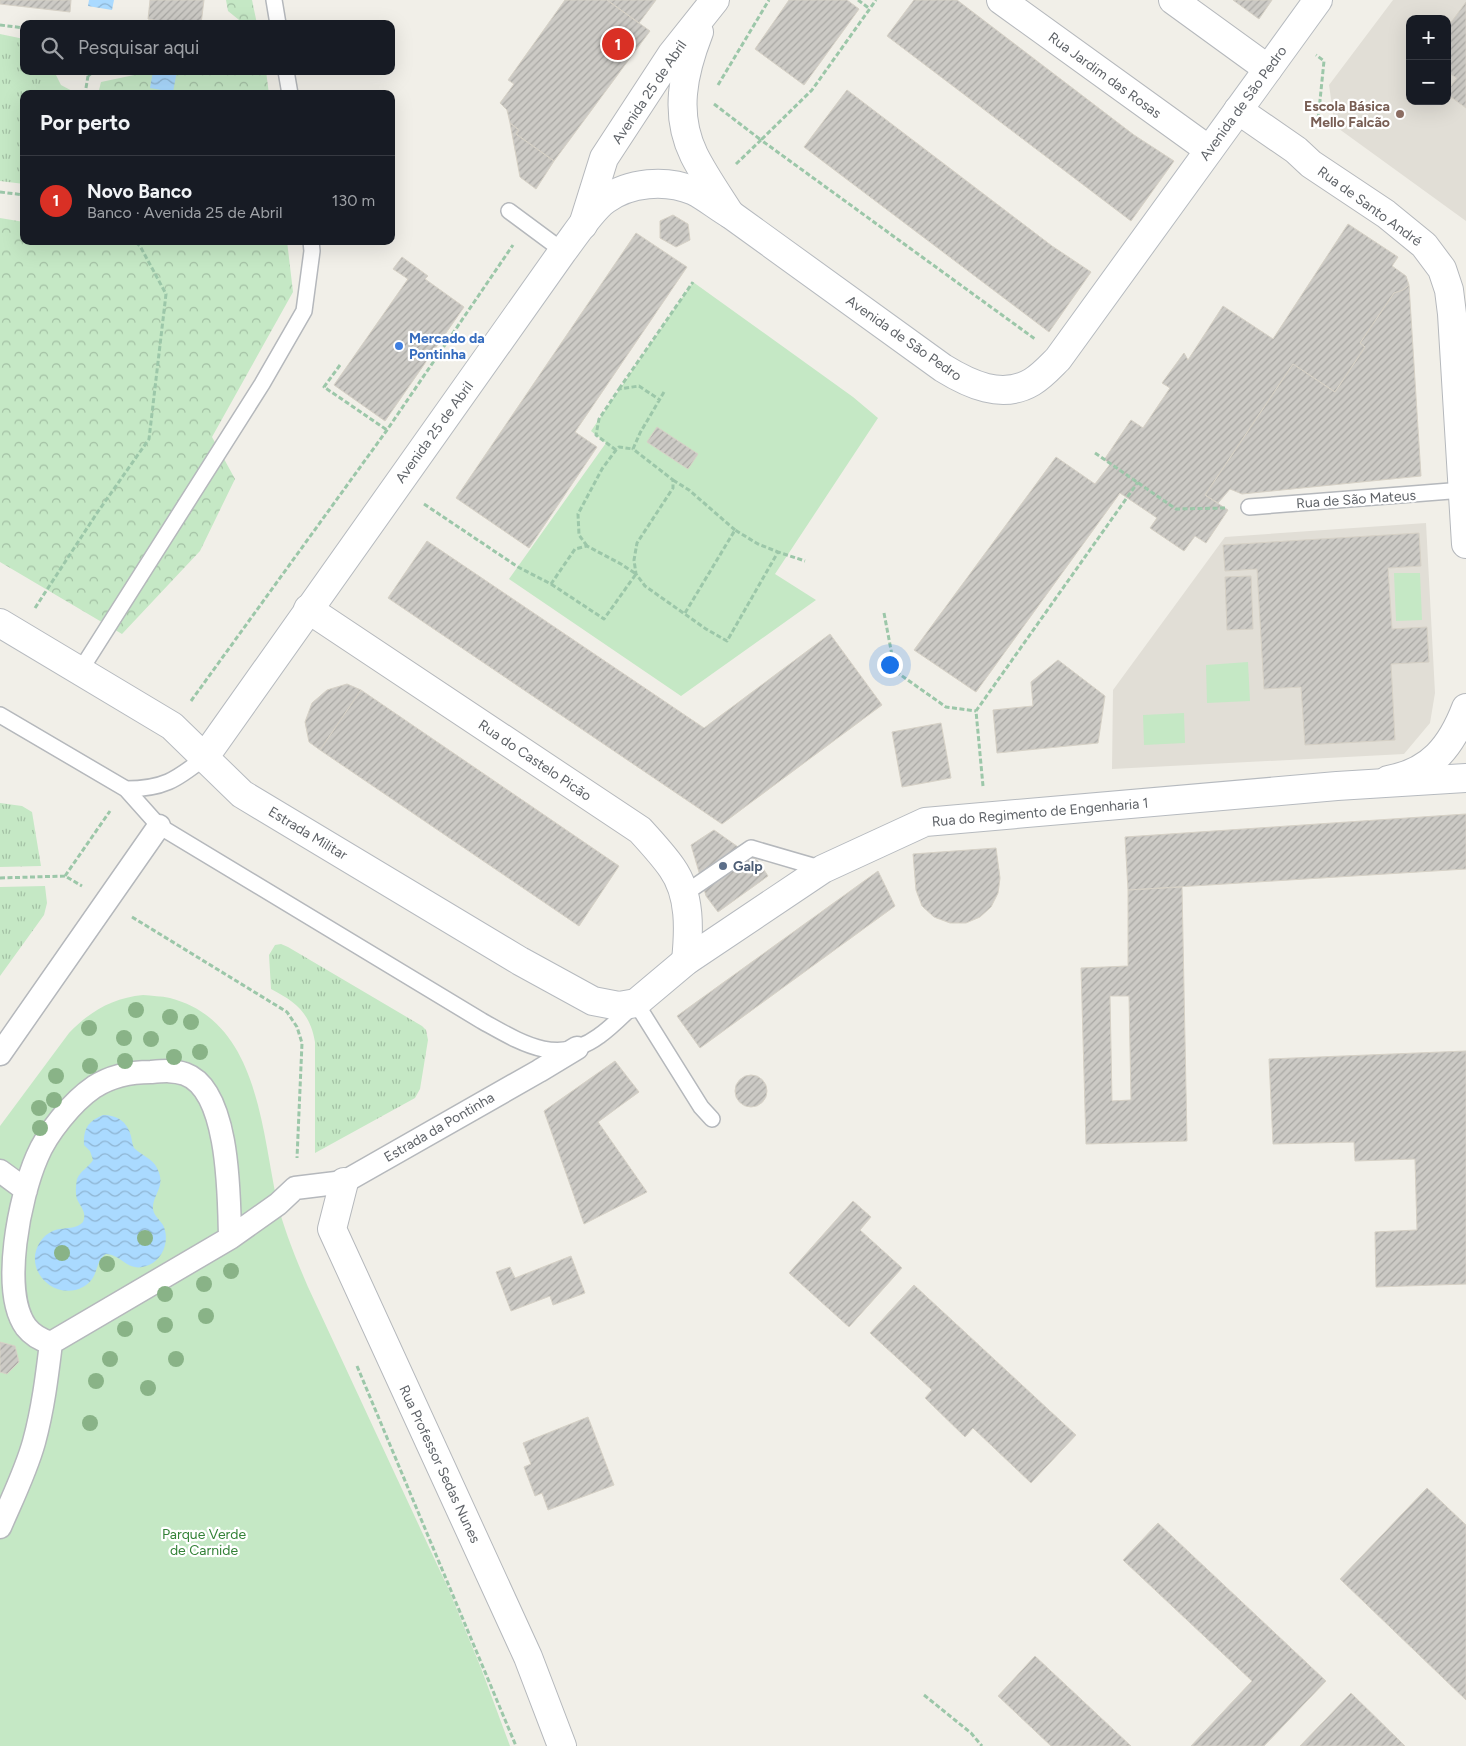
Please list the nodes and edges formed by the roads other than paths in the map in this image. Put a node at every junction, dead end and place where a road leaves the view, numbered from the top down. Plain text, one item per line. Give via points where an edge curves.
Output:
1 (274, 0) edge
2 (1001, 0) edge
3 (1173, 0) edge
4 (1318, 0) edge
5 (711, 6) edge
6 (277, 20) edge
7 (1268, 69) junction
8 (287, 75) edge
9 (289, 90) edge
10 (1238, 110) junction
11 (1209, 150) junction
12 (509, 211) dead end
13 (730, 214) junction
14 (583, 225) junction
15 (311, 245) edge
16 (564, 251) junction
17 (1459, 311) edge
18 (1460, 358) edge
19 (1463, 490) junction
20 (1249, 507) road end
21 (1466, 544) edge
22 (308, 609) junction
23 (9, 629) edge
24 (80, 671) junction
25 (1466, 708) edge
26 (0, 715) edge
27 (204, 758) junction
28 (1466, 778) edge
29 (1374, 783) junction
30 (126, 789) junction
31 (159, 826) junction
32 (823, 869) junction
33 (684, 894) junction
34 (686, 961) junction
35 (636, 1003) junction
36 (577, 1048) junction
37 (0, 1054) edge
38 (712, 1119) dead end
39 (0, 1171) edge
40 (344, 1182) junction
41 (26, 1190) junction
42 (230, 1238) junction
43 (51, 1343) junction
44 (0, 1528) edge
45 (562, 1746) edge

1 - 6 lane
2 - 11 main road, Rua Jardim das Rosas
3 - 7 main road
4 - 7 main road, Avenida de São Pedro
5 - 13 main road via 689,58 683,82 684,129 694,155
5 - 14 main road, Avenida 25 de Abril via 672,54 604,158
7 - 10 main road, Avenida de São Pedro
8 - 9 lane
10 - 11 main road, Avenida de São Pedro
10 - 17 main road, Rua de Santo André via 1424,244 1442,269
11 - 13 main road, Avenida de São Pedro via 1058,358 1030,384 1009,390 965,382
12 - 16 lane
13 - 14 main road, Avenida de São Pedro via 695,192 679,186 652,184 617,192 603,201
14 - 16 main road, Avenida 25 de Abril
15 - 24 lane via 304,311 262,384
16 - 22 main road, Avenida 25 de Abril
17 - 18 main road, Rua de Santo André
18 - 19 main road, Rua de Santo André
19 - 20 lane, Rua de São Mateus
19 - 21 main road, Rua de Santo André
22 - 27 main road, Avenida 25 de Abril
22 - 33 main road, Rua do Castelo Picão via 640,830 673,869
23 - 24 main road, Estrada Militar
24 - 27 main road, Estrada Militar via 172,726
25 - 29 main road via 1448,744 1423,768 1409,775
26 - 30 lane
27 - 30 lane via 170,782 148,789
27 - 35 main road, Estrada Militar via 242,794 520,961 592,1001 619,1006
28 - 29 main road, Rua do Regimento de Engenharia 1
29 - 32 main road, Rua do Regimento de Engenharia 1 via 925,822
30 - 31 lane
31 - 36 lane via 505,1034 543,1050
31 - 37 street
32 - 33 lane via 751,848
32 - 34 main road, Rua do Regimento de Engenharia 1
33 - 34 main road, Rua do Castelo Picão via 689,928
34 - 35 main road, Rua do Regimento de Engenharia 1
35 - 36 lane via 598,1037
35 - 38 lane via 701,1107
36 - 40 street, Estrada da Pontinha
39 - 41 street
40 - 42 street, Estrada da Pontinha via 296,1188
40 - 45 main road, Rua Professor Sedas Nunes via 332,1229 528,1657
41 - 42 street via 37,1156 52,1131 70,1108 93,1088 124,1074 180,1072 198,1082 214,1106 227,1172
41 - 43 street via 16,1237 16,1303 25,1326 41,1340
42 - 43 street
43 - 44 street via 42,1411 34,1442

